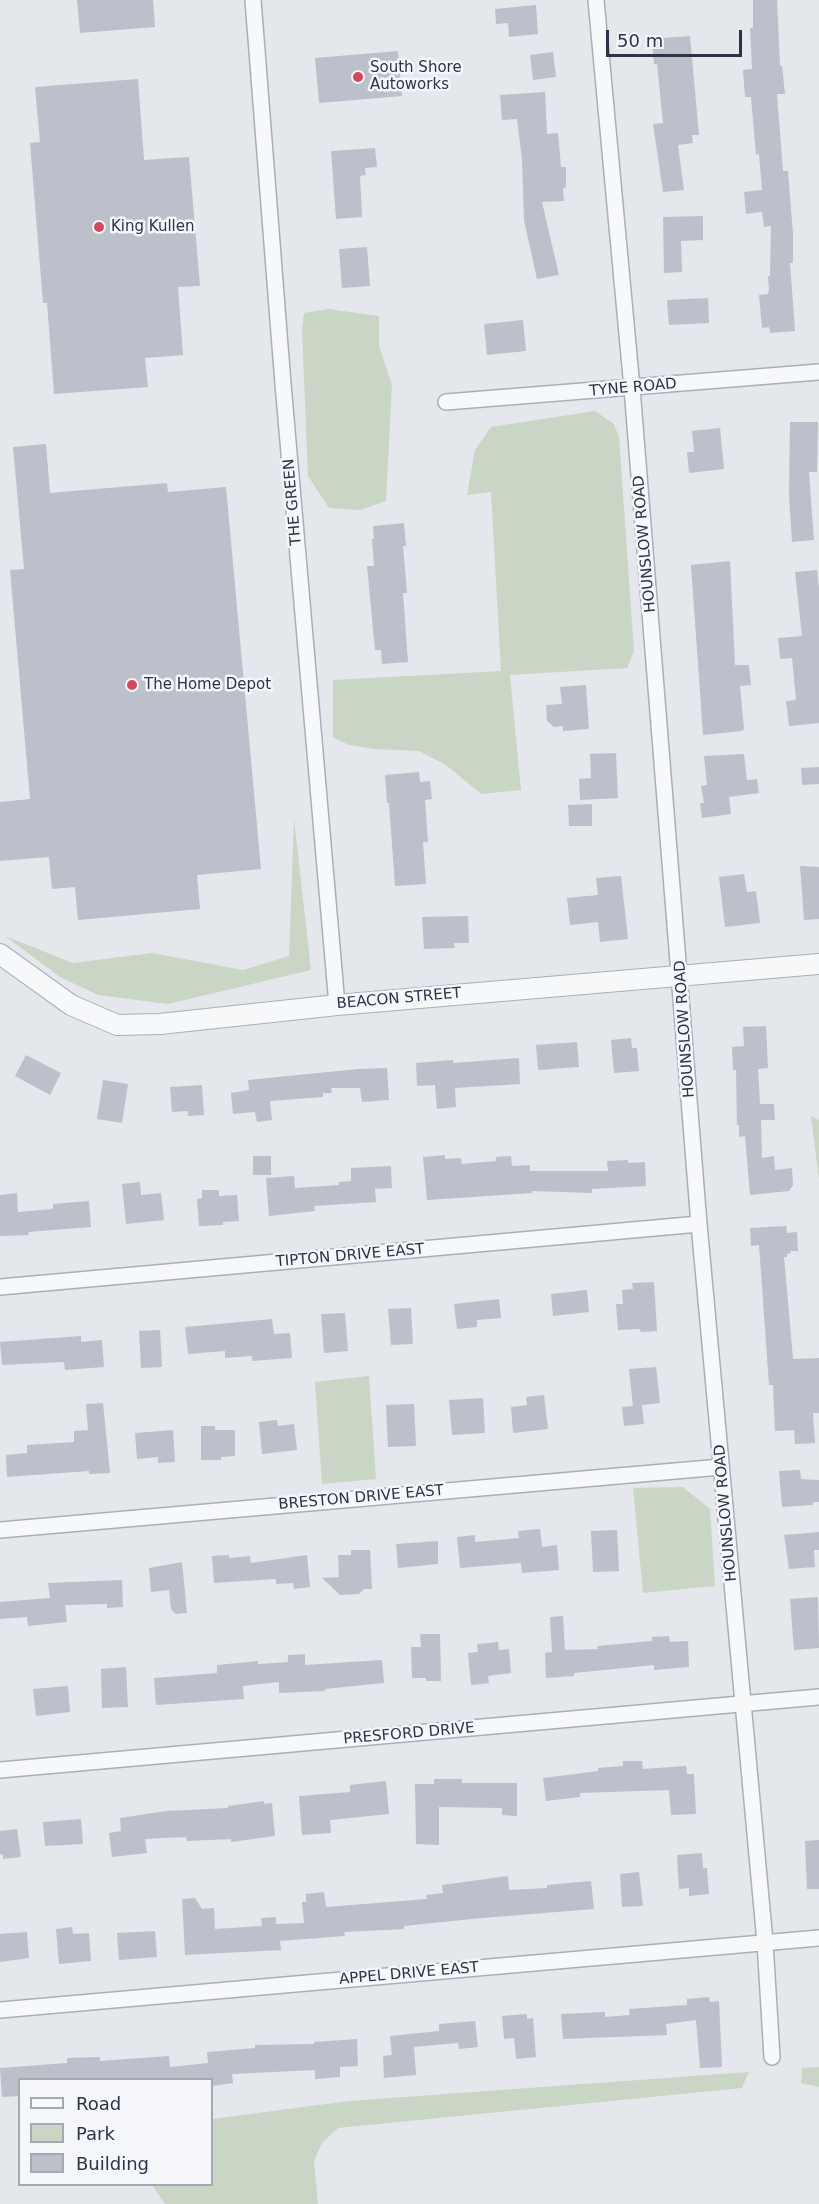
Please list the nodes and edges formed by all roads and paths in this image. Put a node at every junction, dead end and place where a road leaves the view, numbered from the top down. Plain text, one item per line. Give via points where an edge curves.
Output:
1 (252, 0) edge
2 (596, 0) edge
3 (819, 372) edge
4 (632, 388) junction
5 (446, 402) dead end
6 (0, 954) edge
7 (819, 964) edge
8 (681, 974) junction
9 (337, 1005) junction
10 (699, 1224) junction
11 (0, 1287) edge
12 (722, 1467) junction
13 (0, 1530) edge
14 (819, 1697) edge
15 (744, 1704) junction
16 (0, 1770) edge
17 (819, 1938) edge
18 (765, 1942) junction
19 (0, 2010) edge
20 (772, 2057) dead end

1 - 9 street, THE GREEN
2 - 4 street, HOUNSLOW ROAD
3 - 4 street, TYNE ROAD
4 - 5 street, TYNE ROAD
4 - 8 street, HOUNSLOW ROAD
6 - 9 street, BEACON STREET via 71,1005 117,1025
7 - 8 street, BEACON STREET
8 - 9 street, BEACON STREET
8 - 10 street, HOUNSLOW ROAD
10 - 11 street, TIPTON DRIVE EAST
10 - 12 street, HOUNSLOW ROAD
12 - 13 street, BRESTON DRIVE EAST
12 - 15 street, HOUNSLOW ROAD
14 - 15 street, PRESFORD DRIVE
15 - 16 street, PRESFORD DRIVE
15 - 18 street, HOUNSLOW ROAD
17 - 18 street, APPEL DRIVE EAST
18 - 19 street, APPEL DRIVE EAST
18 - 20 street, HOUNSLOW ROAD

